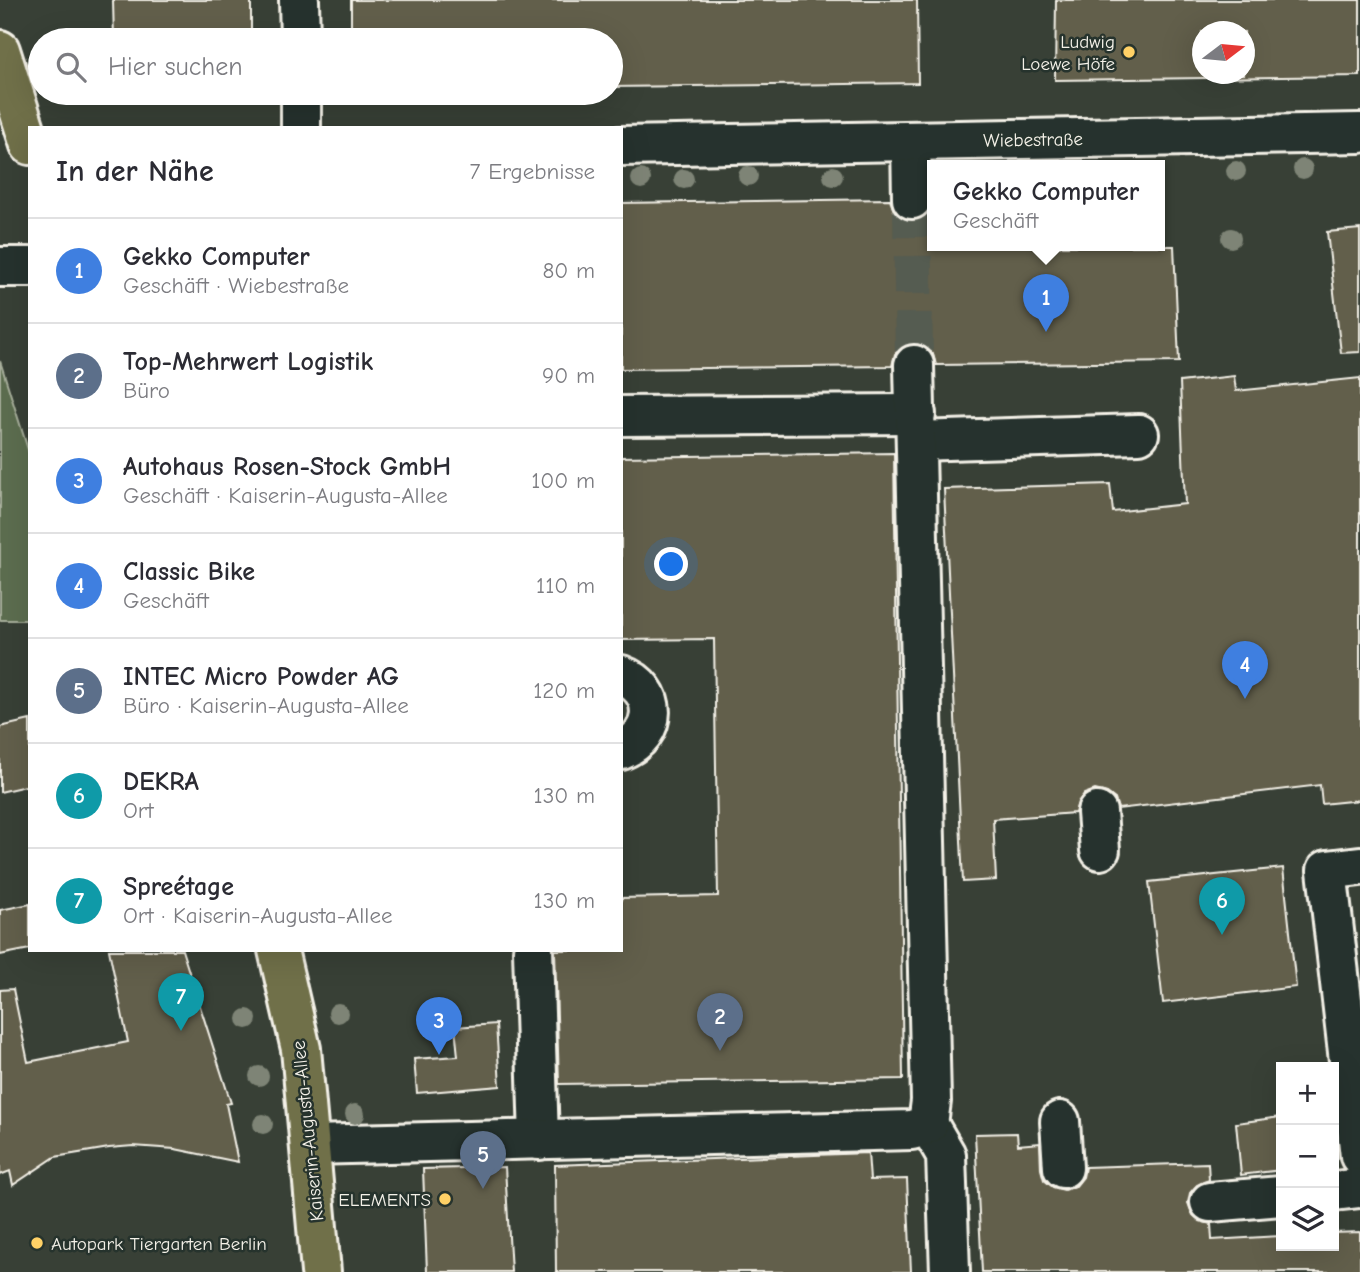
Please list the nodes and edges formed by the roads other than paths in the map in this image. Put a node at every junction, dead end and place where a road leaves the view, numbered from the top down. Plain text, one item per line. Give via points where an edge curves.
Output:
1 (299, 0) edge
2 (300, 28) edge
3 (0, 50) edge
4 (300, 105) edge
5 (301, 126) edge
6 (1360, 133) edge
7 (28, 139) edge
8 (911, 141) junction
9 (623, 146) edge
10 (912, 199) tunnel mouth
11 (0, 267) edge
12 (28, 267) edge
13 (914, 365) tunnel mouth
14 (623, 416) edge
15 (916, 427) junction
16 (1139, 433) dead end
17 (623, 676) edge
18 (623, 749) edge
19 (1097, 812) dead end
20 (1100, 850) dead end
21 (1360, 866) edge
22 (278, 952) edge
23 (533, 952) edge
24 (1060, 1121) dead end
25 (928, 1124) junction
26 (539, 1140) junction
27 (310, 1146) junction
28 (1360, 1156) edge
29 (1063, 1168) dead end
30 (1360, 1188) edge
31 (1339, 1190) edge
32 (1276, 1196) edge
33 (1210, 1202) dead end
34 (321, 1272) edge
35 (950, 1272) edge

1 - 2 street
3 - 7 main road
4 - 5 street
6 - 8 street, Wiebestraße
8 - 9 street, Wiebestraße
8 - 10 street
11 - 12 street
13 - 15 street
14 - 15 street
15 - 16 street
15 - 25 street
17 - 18 street via 638,685 650,708 644,734
19 - 20 street
21 - 28 street via 1326,870
22 - 27 main road, Kaiserin-Augusta-Allee via 301,1049
23 - 26 street
24 - 29 street
25 - 26 street via 912,1130
25 - 35 street via 946,1155
26 - 27 street
27 - 34 main road, Kaiserin-Augusta-Allee
30 - 31 street
32 - 33 street

